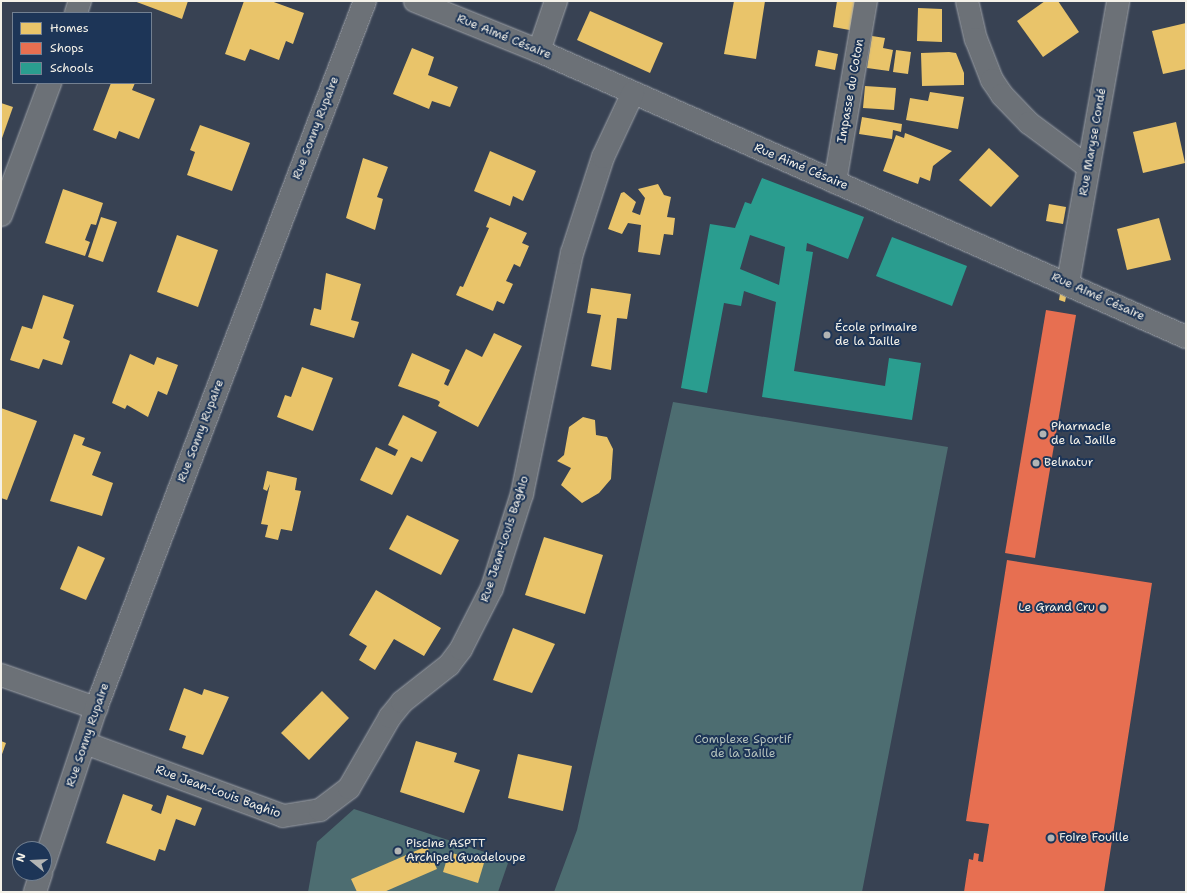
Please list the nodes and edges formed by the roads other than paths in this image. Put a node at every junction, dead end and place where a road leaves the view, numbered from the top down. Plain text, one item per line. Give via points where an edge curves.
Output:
1 (80, 1) edge
2 (365, 1) edge
3 (415, 1) edge
4 (556, 1) edge
5 (866, 1) edge
6 (967, 1) edge
7 (1118, 1) edge
8 (76, 12) edge
9 (539, 51) junction
10 (50, 84) edge
11 (633, 93) junction
12 (1088, 166) junction
13 (835, 182) junction
14 (1, 215) edge
15 (1068, 283) junction
16 (1186, 337) edge
17 (1, 675) edge
18 (96, 708) junction
19 (85, 743) junction
20 (52, 841) edge
21 (38, 881) edge
22 (34, 892) edge

1 - 8 street
2 - 18 street, Rue Sonny Rupaire
3 - 9 street, Rue Aimé Césaire
4 - 9 street
5 - 13 street, Impasse du Coton
6 - 12 street via 976,38 992,80 1002,95 1029,123
7 - 12 street, Rue Maryse Condé
9 - 11 street, Rue Aimé Césaire
10 - 14 street
11 - 13 street, Rue Aimé Césaire
11 - 19 street, Rue Jean-Louis Baghio via 603,157 572,254 522,494 492,588 461,648 449,664 402,702 390,717 349,788 320,810 283,816
12 - 15 street, Rue Maryse Condé
13 - 15 street, Rue Aimé Césaire
15 - 16 street, Rue Aimé Césaire
17 - 18 street
18 - 19 street, Rue Sonny Rupaire
19 - 20 street, Rue Sonny Rupaire
21 - 22 street

